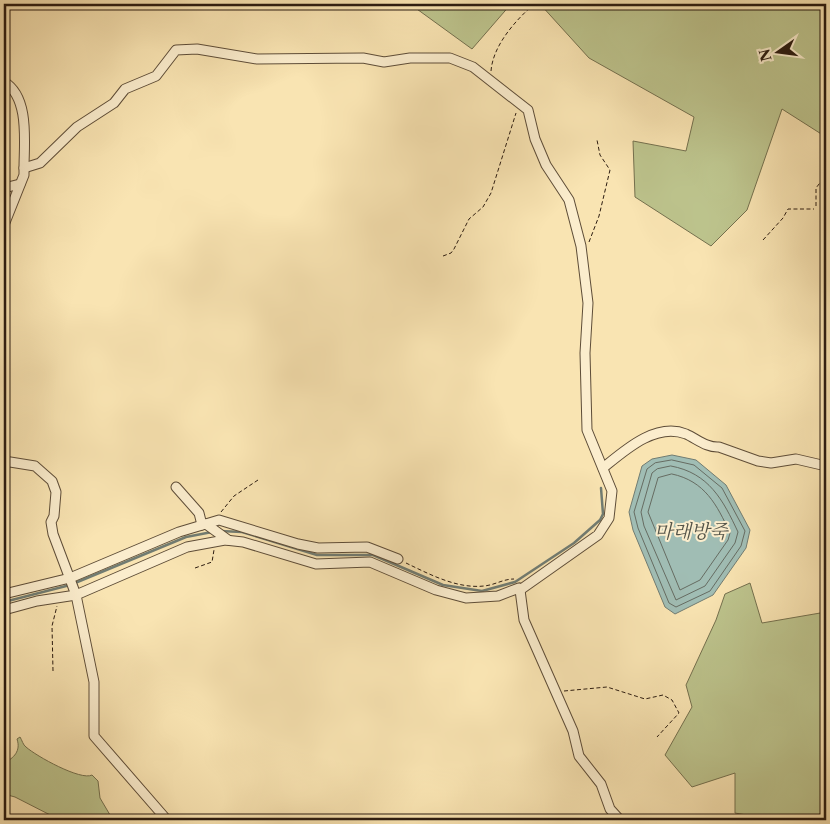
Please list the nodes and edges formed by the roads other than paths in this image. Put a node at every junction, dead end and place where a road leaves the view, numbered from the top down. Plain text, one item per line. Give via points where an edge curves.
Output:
1 (4, 82) edge
2 (24, 168) junction
3 (20, 184) junction
4 (4, 188) edge
5 (4, 225) edge
6 (4, 460) edge
7 (826, 466) edge
8 (603, 468) junction
9 (176, 487) dead end
10 (204, 524) junction
11 (228, 540) junction
12 (398, 560) road end
13 (70, 578) junction
14 (514, 579) road end
15 (520, 589) junction
16 (4, 594) edge
17 (76, 595) junction
18 (4, 610) edge
19 (167, 820) edge
20 (620, 820) edge

1 - 2 lane via 16,94 20,106
2 - 3 lane
2 - 8 lane via 40,163 77,127 114,103 125,89 156,76 176,50 197,49 257,59 363,58 384,62 450,58 473,67 526,108 546,165 569,200 583,254 588,303 585,353 587,430
3 - 4 lane
3 - 5 lane
6 - 13 lane via 35,466 52,481 56,492 51,522 53,534
7 - 8 lane via 796,459 771,463 750,460 684,434 665,432 628,448
8 - 15 lane via 612,491 605,526 590,543
9 - 10 lane via 199,513
10 - 11 lane
10 - 12 lane via 219,520 318,548 367,547
10 - 13 lane
11 - 15 lane via 316,564 370,562 436,590 466,598 498,596
11 - 17 lane via 188,547
13 - 16 lane
13 - 17 lane
14 - 15 lane
15 - 20 lane via 524,620 556,691 579,756 601,784 610,809
17 - 18 lane
17 - 19 lane via 94,682 94,736

